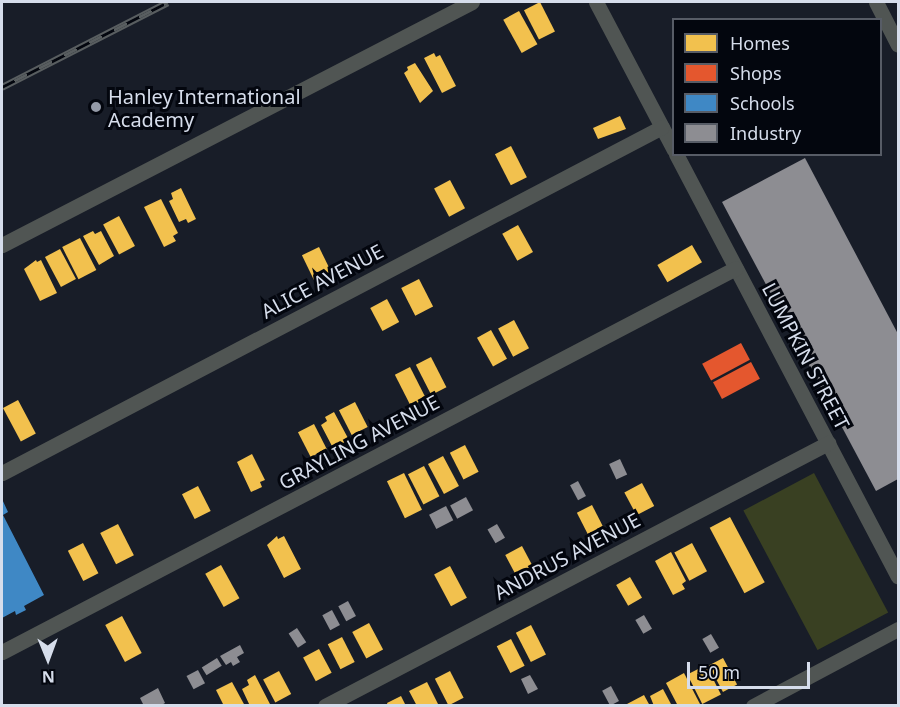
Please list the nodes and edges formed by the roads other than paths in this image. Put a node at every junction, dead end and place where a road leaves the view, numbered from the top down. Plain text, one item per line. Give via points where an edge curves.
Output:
1 (472, 2) edge
2 (596, 2) edge
3 (876, 2) edge
4 (898, 45) edge
5 (662, 127) junction
6 (672, 146) edge
7 (677, 156) edge
8 (2, 245) edge
9 (736, 268) junction
10 (828, 443) junction
11 (2, 473) edge
12 (898, 576) edge
13 (898, 629) edge
14 (2, 652) edge
15 (325, 705) edge
16 (753, 705) edge

1 - 8 street
2 - 5 street
3 - 4 street
5 - 6 street
5 - 11 street, ALICE AVENUE
7 - 9 street, LUMPKIN STREET
9 - 10 street, LUMPKIN STREET
9 - 14 street, GRAYLING AVENUE
10 - 12 street, LUMPKIN STREET
10 - 15 street, ANDRUS AVENUE
13 - 16 street

